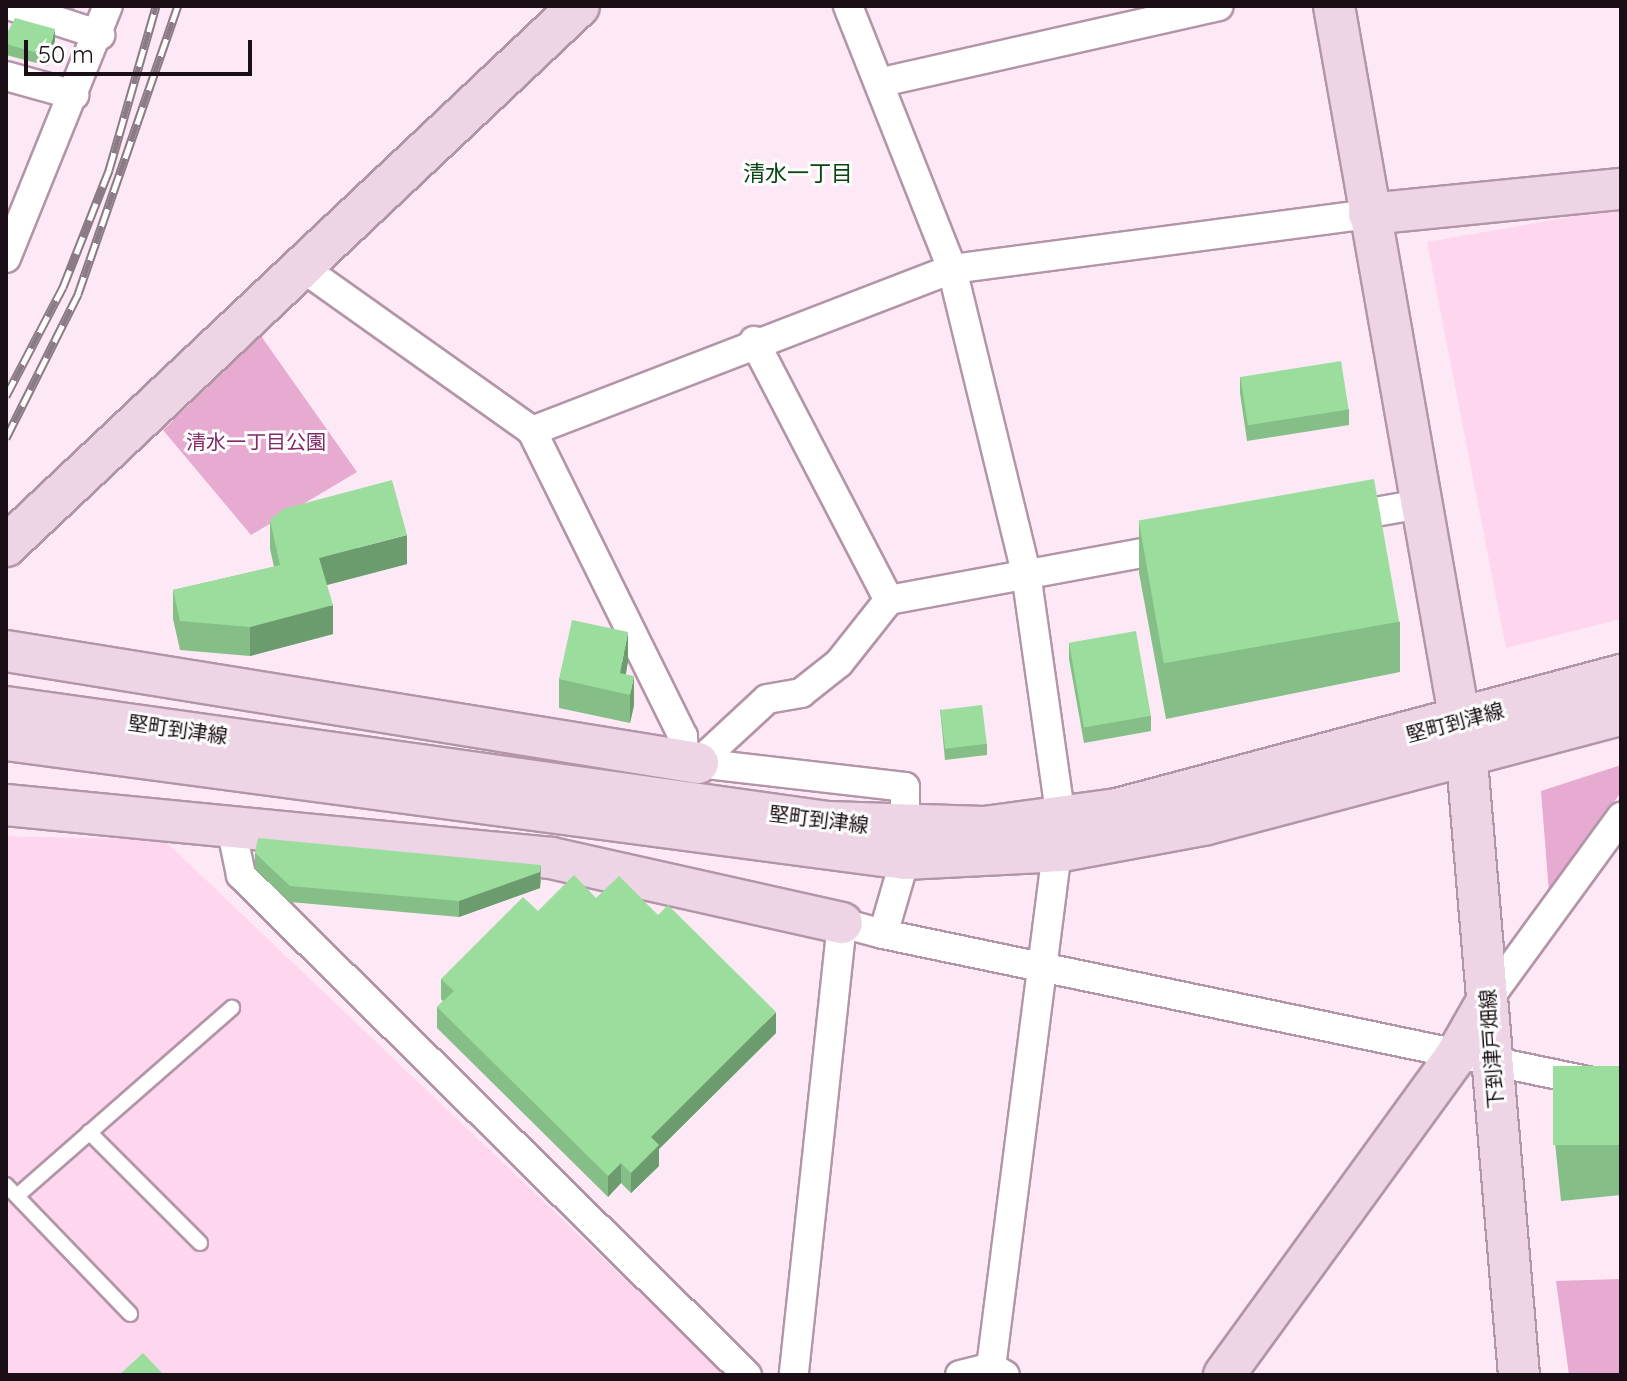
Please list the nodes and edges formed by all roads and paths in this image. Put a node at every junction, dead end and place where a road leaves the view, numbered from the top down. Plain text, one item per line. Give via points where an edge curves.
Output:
1 (11, 6) edge
2 (108, 6) edge
3 (579, 6) edge
4 (848, 6) edge
5 (1219, 6) edge
6 (1334, 6) edge
7 (100, 35) junction
8 (6, 76) edge
9 (882, 82) junction
10 (74, 95) junction
11 (1621, 189) edge
12 (1369, 214) junction
13 (6, 258) edge
14 (300, 266) junction
15 (952, 269) junction
16 (754, 341) junction
17 (532, 431) junction
18 (1420, 504) junction
19 (1319, 522) edge
20 (1211, 541) edge
21 (6, 546) edge
22 (1026, 573) junction
23 (889, 600) junction
24 (6, 651) edge
25 (1621, 675) edge
26 (6, 707) edge
27 (1621, 715) edge
28 (6, 740) edge
29 (1463, 742) junction
30 (691, 761) junction
31 (528, 793) junction
32 (6, 805) edge
33 (1621, 817) edge
34 (231, 827) junction
35 (1062, 835) junction
36 (906, 843) junction
37 (842, 923) junction
38 (883, 934) junction
39 (1044, 968) junction
40 (1487, 1001) junction
41 (232, 1008) dead end
42 (1473, 1061) junction
43 (1621, 1088) edge
44 (89, 1132) junction
45 (11, 1190) edge
46 (200, 1243) dead end
47 (130, 1314) dead end
48 (998, 1371) edge
49 (747, 1375) edge
50 (794, 1375) edge
51 (960, 1375) edge
52 (1224, 1375) edge
53 (1519, 1375) edge

1 - 7 street
2 - 7 street
3 - 14 street
4 - 9 street
5 - 9 street
6 - 12 street, 下到津戸畑線
7 - 10 street
8 - 10 street
9 - 15 street
10 - 13 street
11 - 12 street
12 - 15 street
12 - 18 street, 下到津戸畑線
14 - 17 street
14 - 21 street
15 - 16 street
15 - 22 street
16 - 17 street
16 - 23 street
17 - 30 street
18 - 19 street
18 - 29 street, 下到津戸畑線
20 - 22 street
22 - 23 street
22 - 35 street
23 - 30 street via 839,663 801,693 767,699
24 - 30 street
25 - 29 street, 堅町到津線
26 - 31 street, 堅町到津線
27 - 29 street, 堅町到津線
28 - 31 street, 堅町到津線
29 - 35 street, 堅町到津線 via 1207,824
29 - 40 street, 下到津戸畑線
30 - 36 street via 905,787
31 - 36 street, 堅町到津線
32 - 34 street
33 - 40 street
34 - 37 street via 551,858
34 - 49 street via 241,875
35 - 36 street, 堅町到津線
35 - 39 street
36 - 38 street
37 - 38 street
37 - 50 street
38 - 39 street
39 - 42 street
39 - 48 street
40 - 42 street
41 - 44 lane
42 - 43 street
42 - 52 street
42 - 53 street, 下到津戸畑線
44 - 45 lane
44 - 46 lane
45 - 47 lane
48 - 51 street

